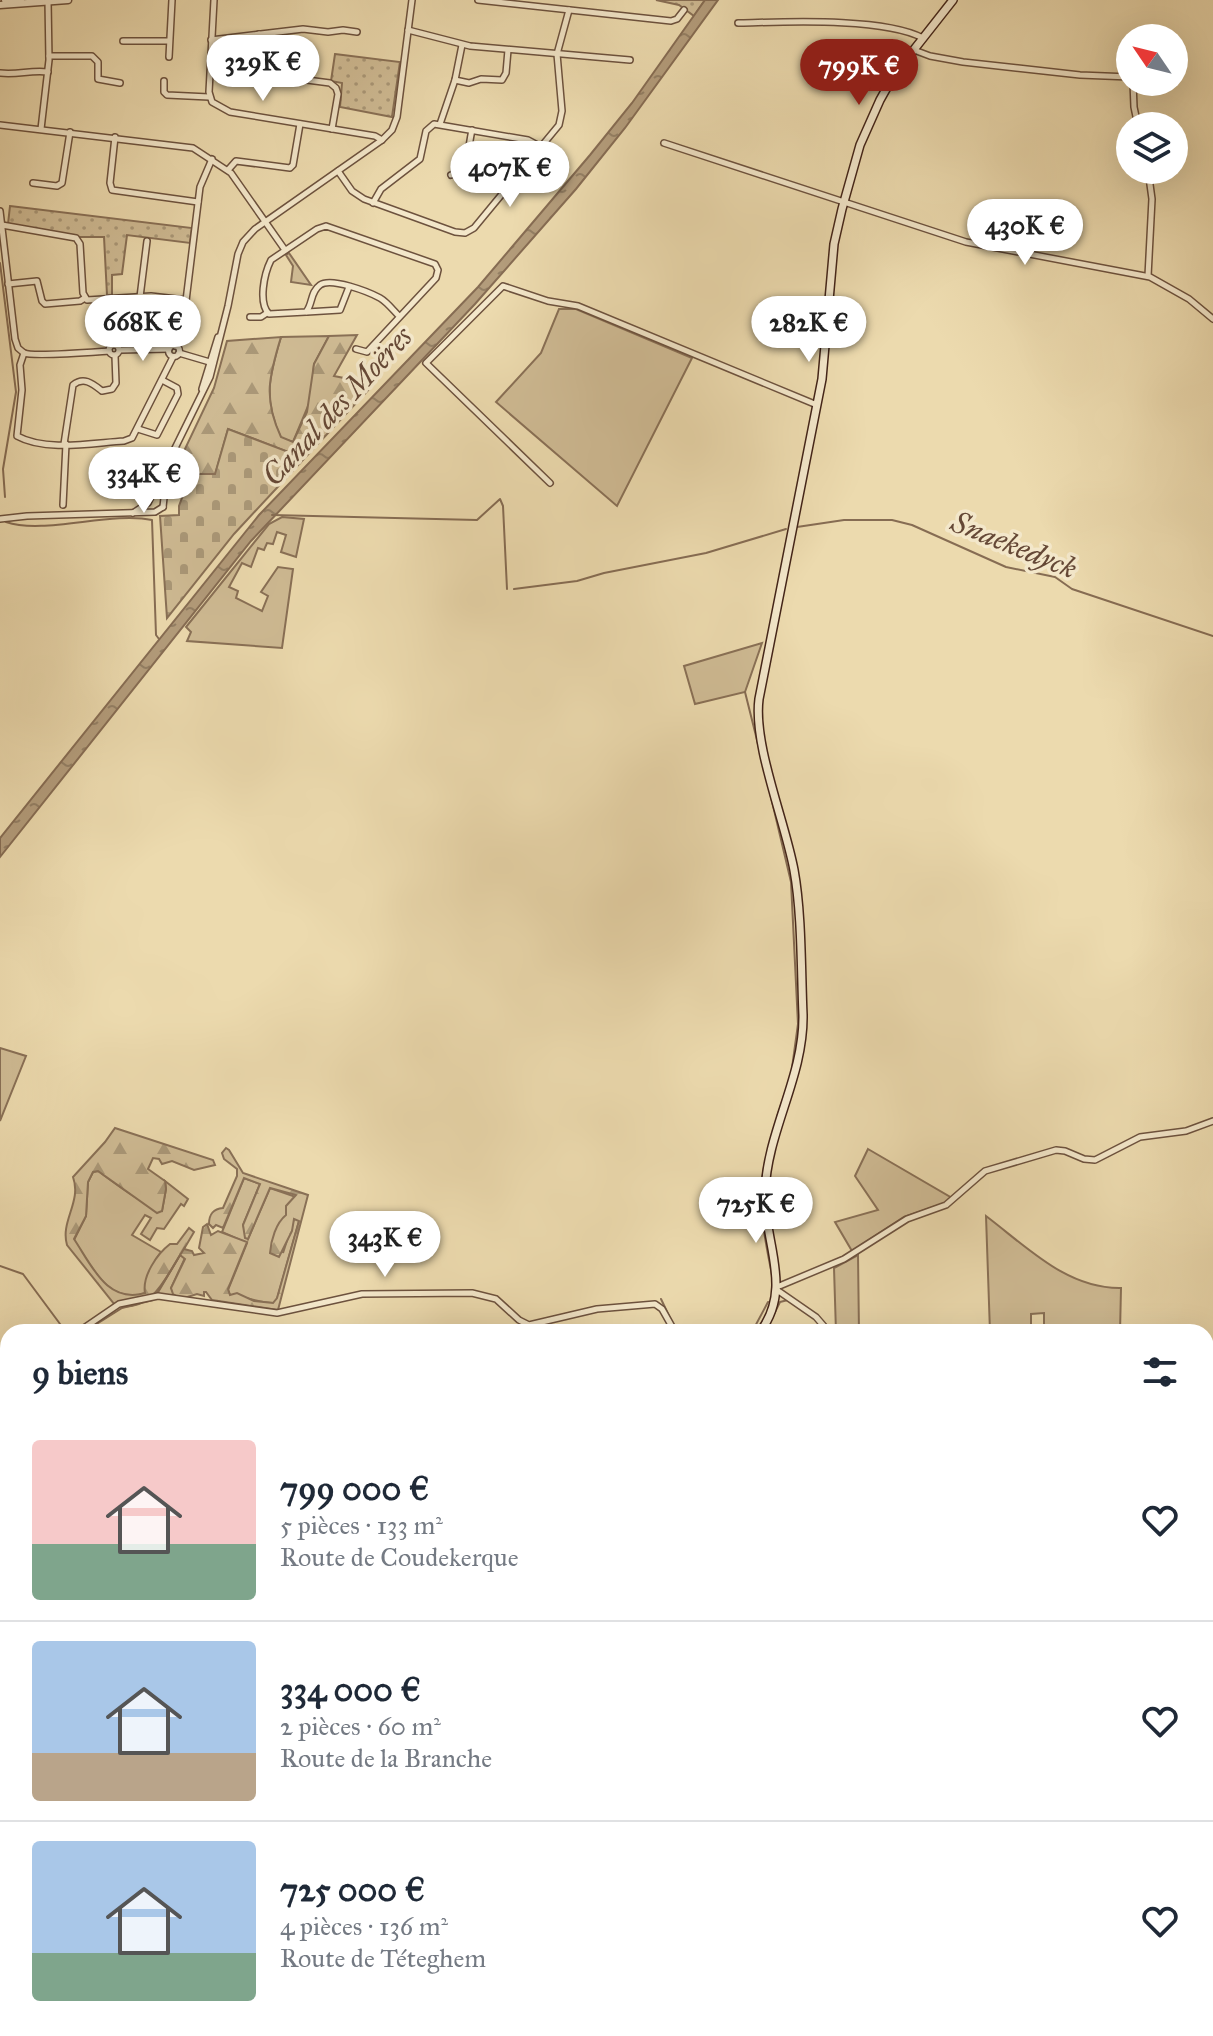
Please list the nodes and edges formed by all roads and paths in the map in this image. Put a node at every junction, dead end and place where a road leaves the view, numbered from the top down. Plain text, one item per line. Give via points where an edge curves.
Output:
1 (5, 0) edge
2 (68, 0) edge
3 (172, 0) edge
4 (214, 0) edge
5 (412, 0) edge
6 (478, 0) edge
7 (953, 0) edge
8 (48, 1) edge
9 (497, 1) edge
10 (0, 5) edge
11 (569, 10) junction
12 (684, 10) dead end
13 (738, 23) dead end
14 (408, 30) junction
15 (357, 32) dead end
16 (259, 34) junction
17 (924, 39) junction
18 (211, 40) junction
19 (123, 41) dead end
20 (169, 41) junction
21 (462, 44) junction
22 (508, 50) junction
23 (914, 50) junction
24 (557, 54) junction
25 (49, 56) junction
26 (169, 57) dead end
27 (630, 60) dead end
28 (48, 72) junction
29 (0, 73) edge
30 (1116, 78) edge
31 (455, 80) junction
32 (164, 81) dead end
33 (120, 83) dead end
34 (209, 97) junction
35 (300, 124) junction
36 (440, 124) junction
37 (0, 125) edge
38 (41, 129) junction
39 (332, 129) junction
40 (472, 130) junction
41 (70, 132) junction
42 (115, 137) junction
43 (382, 140) junction
44 (664, 143) dead end
45 (543, 148) junction
46 (212, 159) junction
47 (228, 170) junction
48 (338, 171) junction
49 (451, 175) dead end
50 (33, 183) dead end
51 (1150, 184) edge
52 (844, 201) junction
53 (198, 202) junction
54 (373, 203) junction
55 (0, 211) edge
56 (266, 222) junction
57 (2, 225) edge
58 (147, 241) dead end
59 (285, 250) junction
60 (1148, 276) junction
61 (8, 284) junction
62 (349, 287) junction
63 (140, 297) junction
64 (85, 298) junction
65 (112, 299) junction
66 (185, 300) junction
67 (307, 312) junction
68 (267, 313) junction
69 (399, 316) junction
70 (250, 317) dead end
71 (1213, 319) edge
72 (172, 348) junction
73 (356, 349) dead end
74 (114, 350) junction
75 (24, 353) junction
76 (176, 355) junction
77 (212, 363) junction
78 (162, 380) junction
79 (817, 405) junction
80 (138, 429) junction
81 (65, 444) junction
82 (167, 465) junction
83 (550, 483) dead end
84 (151, 497) junction
85 (63, 505) dead end
86 (163, 507) junction
87 (133, 513) junction
88 (0, 519) edge
89 (1213, 1121) edge
90 (777, 1289) junction
91 (90, 1324) edge
92 (527, 1324) edge
93 (533, 1324) edge
94 (671, 1324) edge
95 (765, 1324) edge
96 (822, 1324) edge

1 - 8 street
2 - 8 street
3 - 20 street
4 - 18 street
5 - 14 street
6 - 9 street
7 - 17 main road
8 - 10 street
8 - 25 street
9 - 11 street
11 - 12 street via 671,21
11 - 24 street
13 - 17 street via 860,26
14 - 21 street
14 - 43 street via 397,119
15 - 16 street via 303,29
16 - 18 street
16 - 39 street via 261,74 330,83 337,89
17 - 23 main road
18 - 34 street
19 - 20 street
20 - 26 street
21 - 22 street
21 - 31 street
22 - 24 street
22 - 31 street via 502,80
23 - 30 street via 957,61
23 - 52 main road via 874,112
24 - 27 street
24 - 45 street via 561,116
25 - 28 street
25 - 33 street via 91,55 98,62 99,80
28 - 29 street
28 - 38 street
31 - 36 street
32 - 34 street via 167,95
34 - 35 street via 228,112
35 - 39 street
35 - 47 street via 290,168 236,161
36 - 40 street
36 - 54 street via 427,129 420,160 381,189
37 - 38 street
38 - 41 street
39 - 43 street
40 - 45 street
40 - 49 street via 464,164
41 - 42 street
41 - 50 street via 62,183
42 - 46 street via 188,146
42 - 53 street via 112,190
43 - 48 street
44 - 52 street
45 - 54 street via 469,231 455,232
46 - 47 street
46 - 53 street
47 - 56 street
48 - 54 street via 355,194
48 - 56 street
51 - 60 street
52 - 60 street via 971,244
52 - 79 main road via 835,238
53 - 66 street
55 - 57 street
56 - 59 street
56 - 77 street via 239,248
57 - 61 street
57 - 64 street via 76,238
58 - 63 street
59 - 68 street via 268,265 263,296
59 - 69 street via 328,226 435,264 436,278
60 - 71 street
61 - 64 street via 37,281 45,304
61 - 75 street via 15,341
62 - 67 street via 340,310
62 - 67 street via 321,284
62 - 69 street via 380,298
63 - 65 street
63 - 66 street
64 - 65 street
65 - 74 street
66 - 72 street via 182,328
67 - 68 street
68 - 70 street
69 - 73 street via 369,351
72 - 74 street
72 - 76 street via 169,354
74 - 75 street
74 - 81 street via 112,389 102,391 91,382 73,385
75 - 81 street via 17,436
76 - 77 street
76 - 78 street
77 - 82 street
78 - 80 street
78 - 80 street via 179,393 157,435
79 - 83 street via 575,305 503,286 426,363
79 - 90 main road via 757,714 795,876 803,1019 798,1064 766,1180
80 - 81 street via 124,441
81 - 85 street
82 - 84 street
82 - 86 street
84 - 86 street
84 - 87 street
86 - 87 street
87 - 88 street
89 - 90 street via 1140,1137 1095,1160 1053,1150 990,1169 946,1205 903,1221 841,1260
90 - 95 main road
90 - 96 street
91 - 92 street via 119,1304 156,1296 277,1313 358,1295 460,1292 496,1299
93 - 94 street via 597,1309 655,1304

